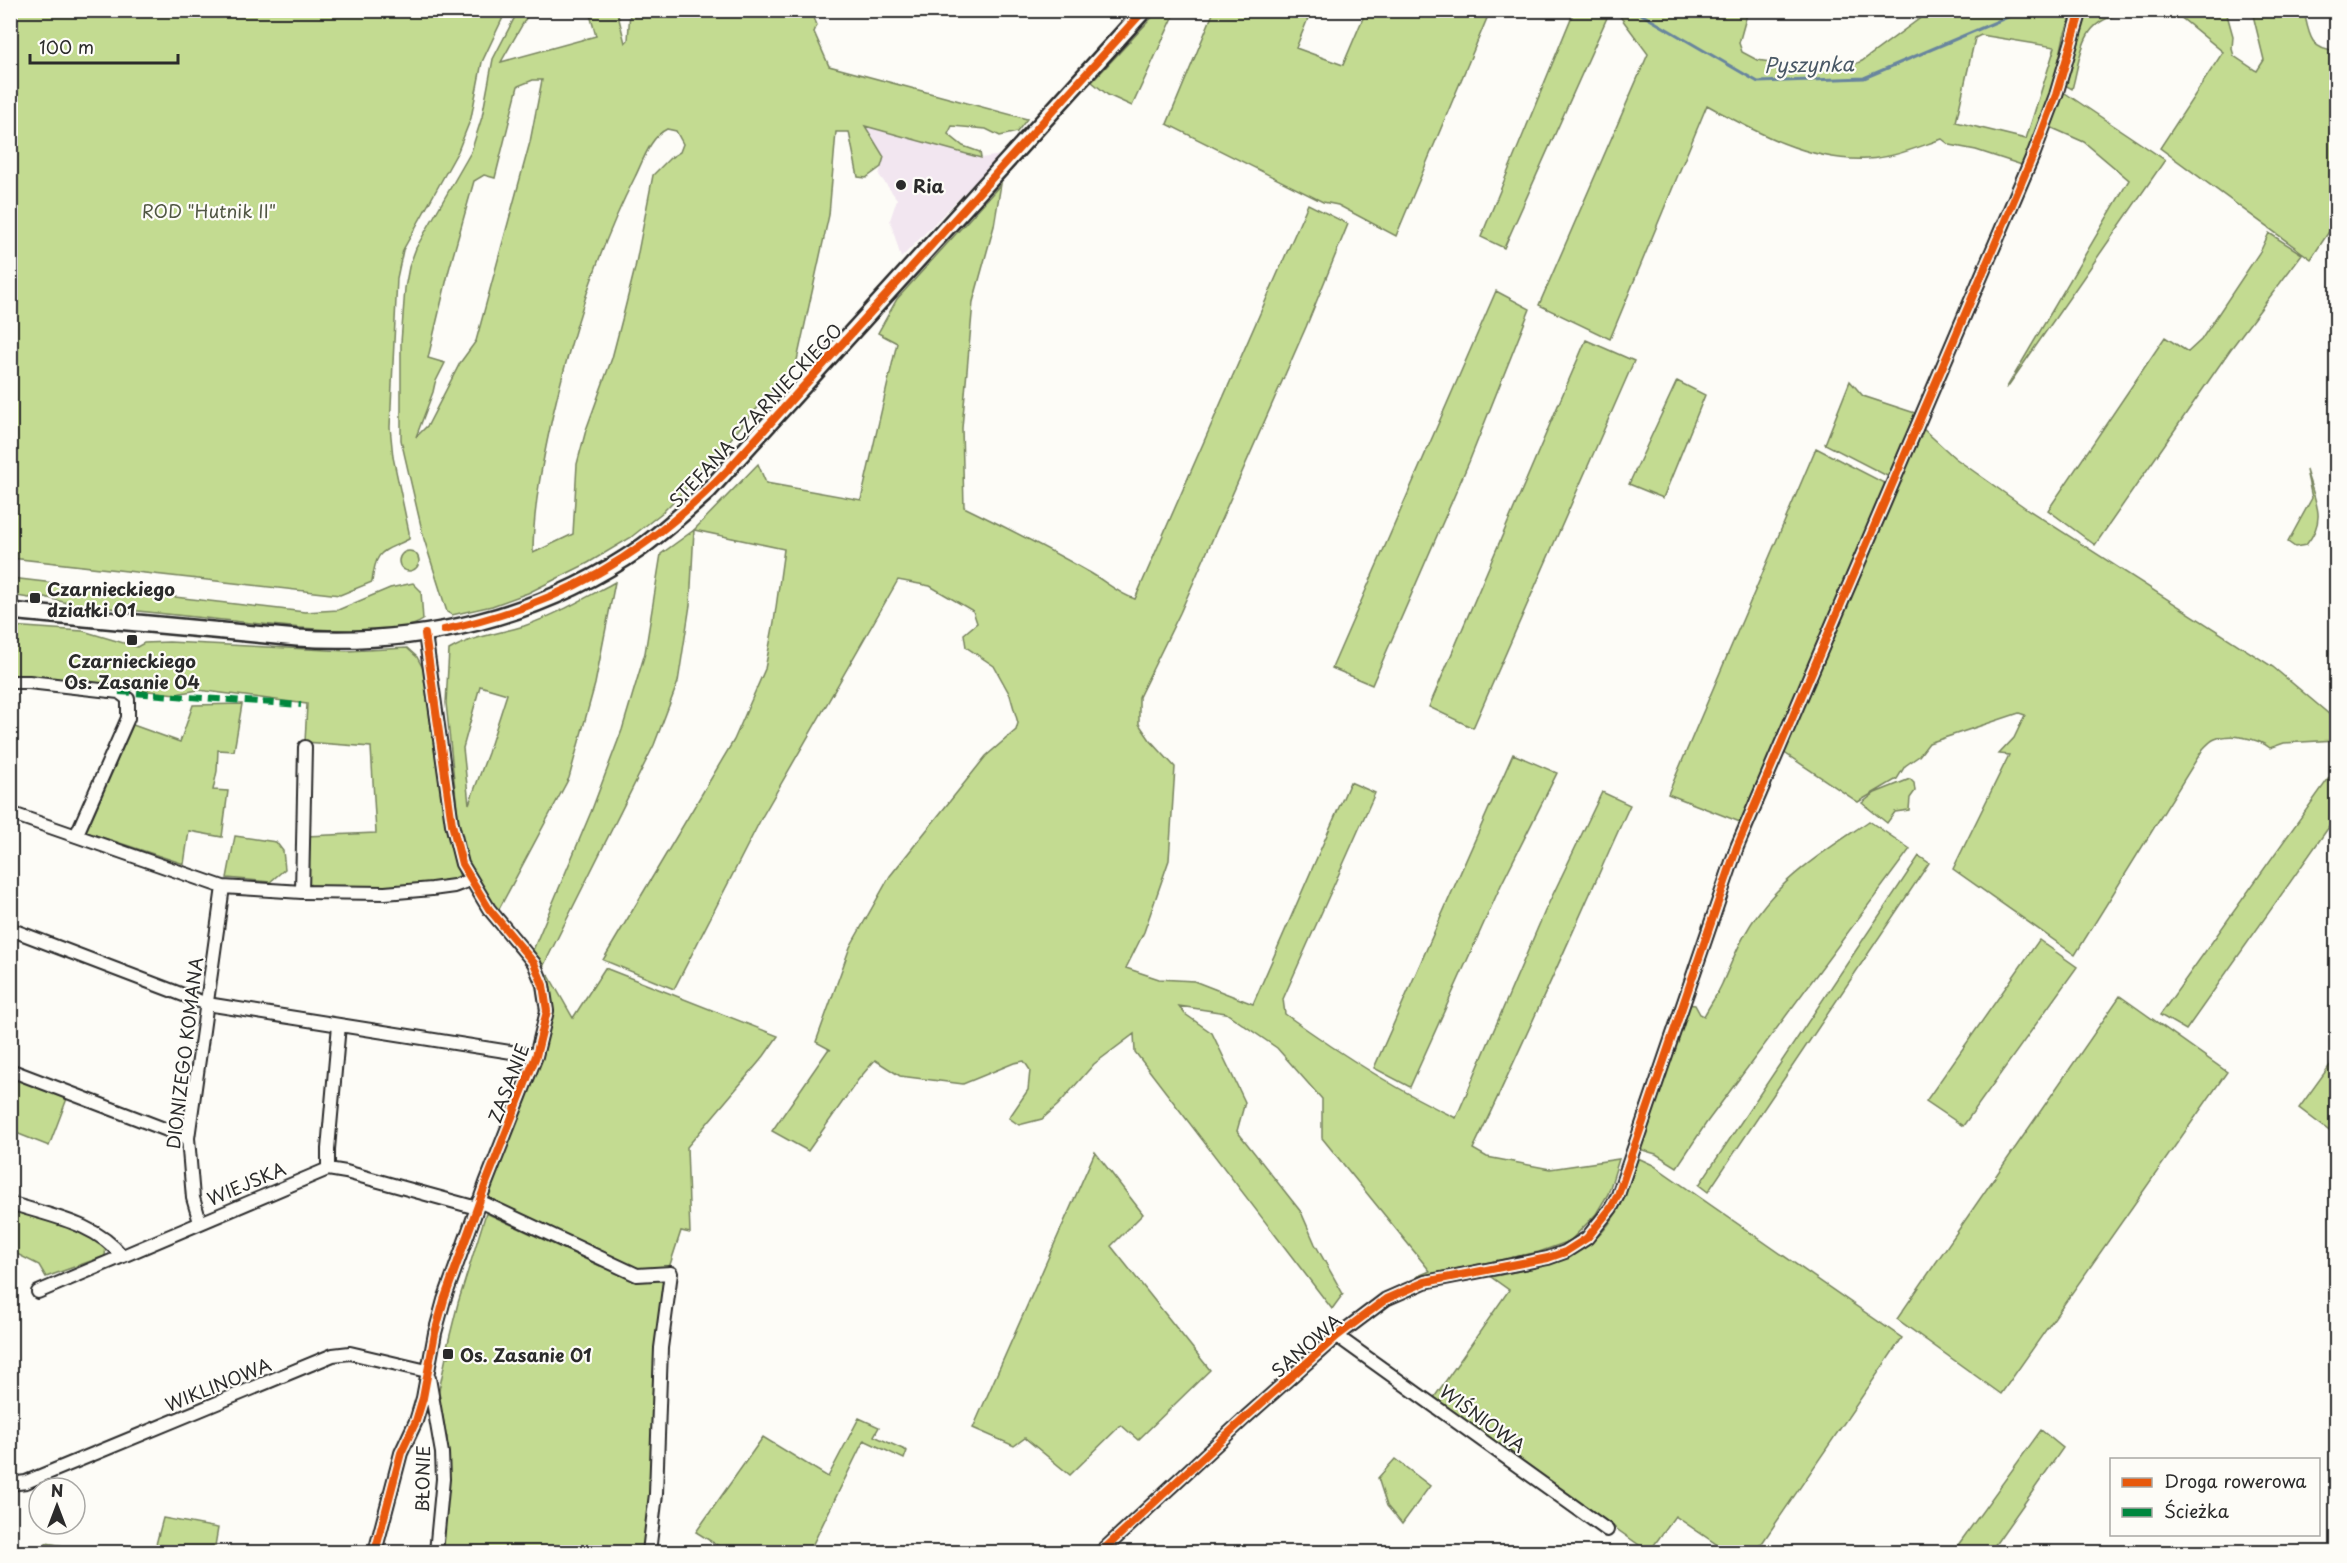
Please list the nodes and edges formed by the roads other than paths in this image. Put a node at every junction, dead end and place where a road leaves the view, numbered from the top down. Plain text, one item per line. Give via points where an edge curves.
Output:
1 (1143, 10) edge
2 (2081, 10) edge
3 (10, 611) edge
4 (426, 634) junction
5 (10, 682) edge
6 (305, 747) dead end
7 (10, 813) edge
8 (76, 836) junction
9 (470, 880) junction
10 (223, 887) junction
11 (302, 892) junction
12 (10, 929) edge
13 (207, 1004) junction
14 (339, 1025) junction
15 (536, 1056) junction
16 (10, 1070) edge
17 (188, 1138) junction
18 (328, 1169) junction
19 (10, 1203) edge
20 (478, 1205) junction
21 (200, 1222) junction
22 (122, 1256) junction
23 (38, 1292) dead end
24 (1338, 1336) junction
25 (427, 1371) junction
26 (10, 1484) edge
27 (1607, 1530) dead end
28 (375, 1552) edge
29 (436, 1552) edge
30 (649, 1552) edge
31 (1101, 1552) edge

1 - 4 street, STEFANA CZARNIECKIEGO via 727,471 664,530 620,562 544,600 503,616
2 - 24 street, SANOWA via 2034,153 1735,851 1618,1195 1599,1225 1577,1245 1548,1258 1403,1290 1366,1312
3 - 4 street, STEFANA CZARNIECKIEGO via 319,640
4 - 9 street, ZASANIE via 452,824
5 - 8 street via 120,692 128,699 128,718
6 - 11 street
7 - 8 street
8 - 10 street
9 - 11 street via 454,886 409,891
9 - 15 street, ZASANIE via 540,974 547,1011
10 - 11 street
10 - 13 street, DIONIZEGO KOMANA
12 - 13 street
13 - 14 street
13 - 17 street, DIONIZEGO KOMANA
14 - 15 street
14 - 18 street
15 - 20 street, ZASANIE
16 - 17 street
17 - 21 street, DIONIZEGO KOMANA via 193,1198
18 - 20 street
18 - 21 street, WIEJSKA
19 - 22 street via 91,1230 112,1243
20 - 25 street, ZASANIE via 444,1300
20 - 30 street via 637,1275 671,1273 661,1348 656,1494
21 - 22 street, WIEJSKA
22 - 23 street, WIEJSKA
24 - 27 street, WIŚNIOWA
24 - 31 street, SANOWA
25 - 26 street, WIKLINOWA via 350,1353 333,1355 26,1482
25 - 28 street, ZASANIE via 420,1410 401,1453
25 - 29 street, BŁONIE via 442,1453

